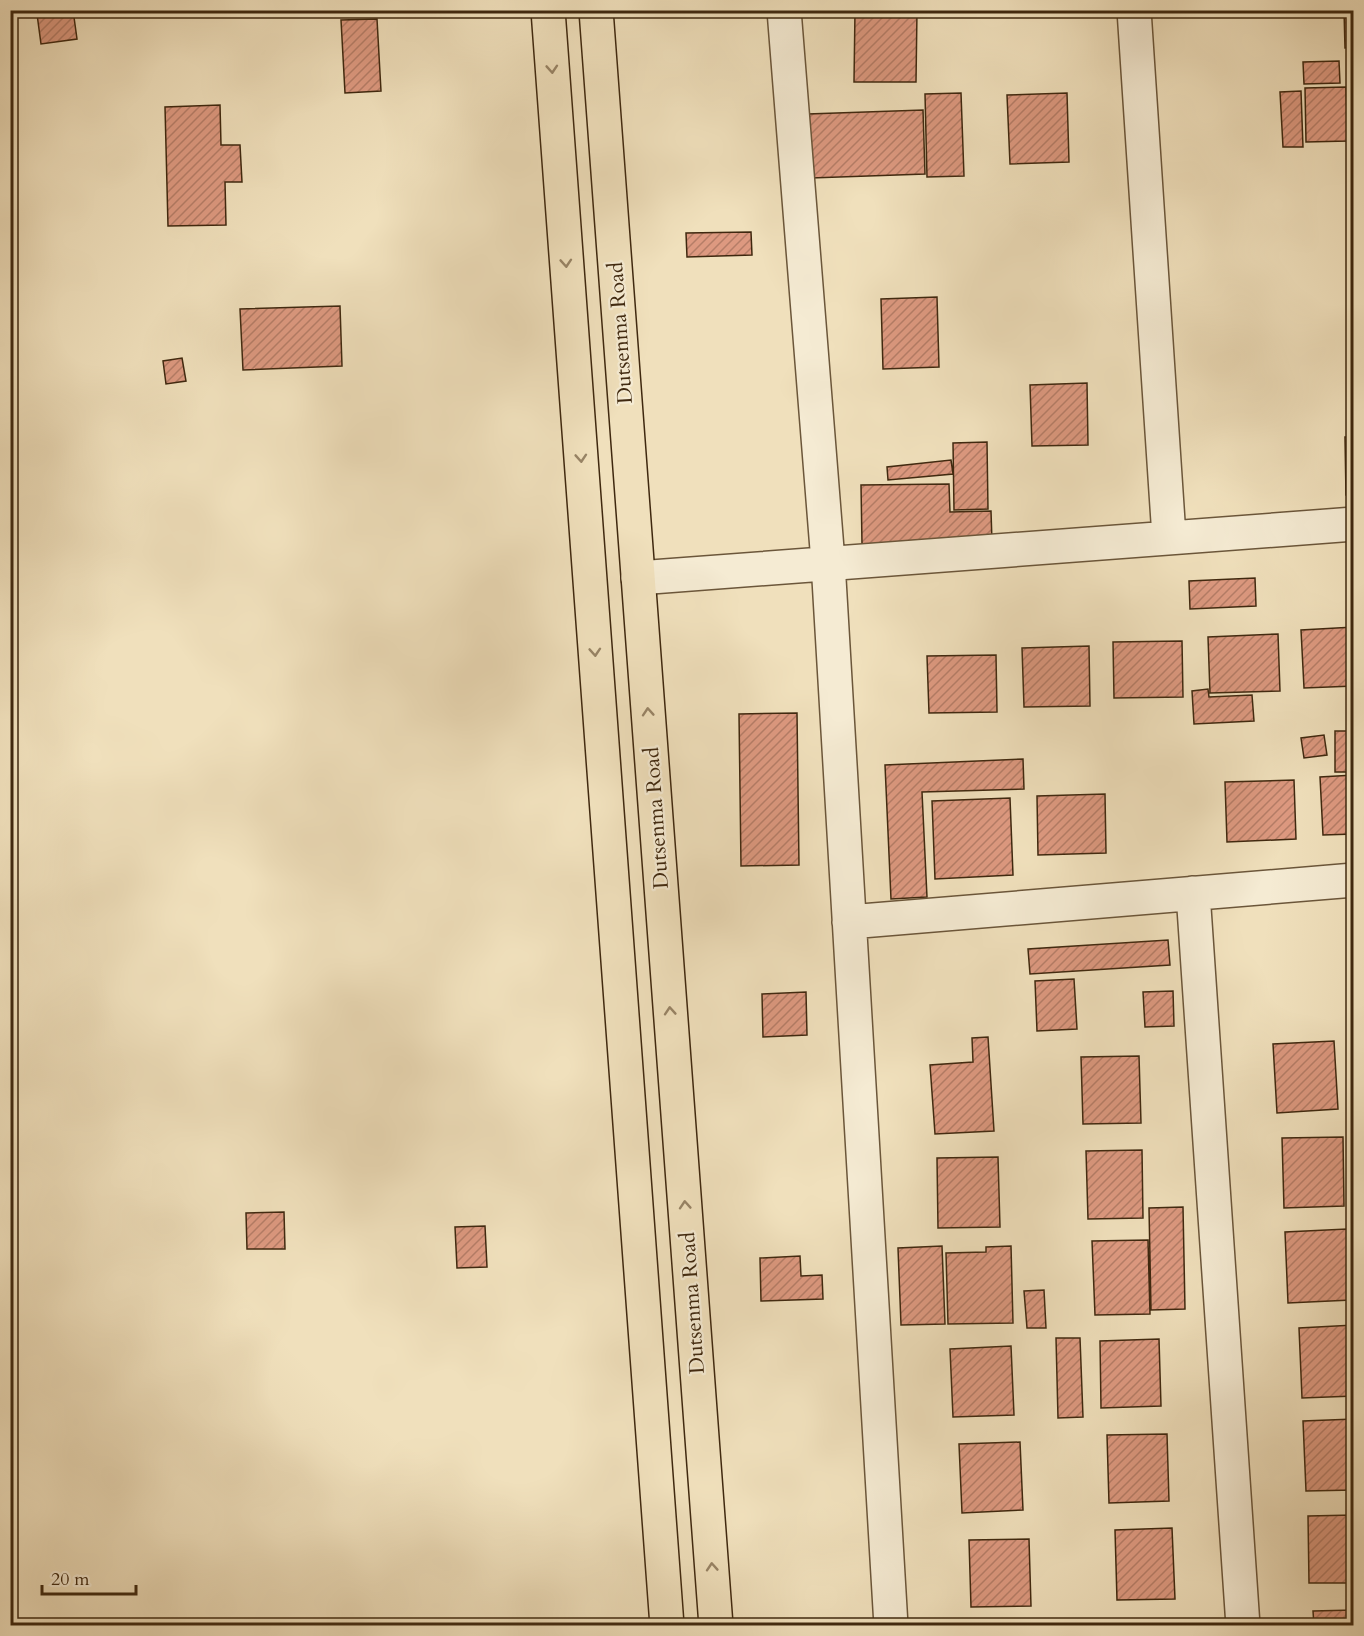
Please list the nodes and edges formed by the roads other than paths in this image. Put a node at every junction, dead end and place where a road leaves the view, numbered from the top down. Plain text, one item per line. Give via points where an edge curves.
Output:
1 (548, 10) edge
2 (596, 10) edge
3 (784, 10) edge
4 (1134, 10) edge
5 (1353, 524) edge
6 (1169, 537) junction
7 (828, 562) junction
8 (638, 578) junction
9 (1353, 880) edge
10 (1193, 893) junction
11 (849, 922) junction
12 (667, 1626) edge
13 (716, 1626) edge
14 (891, 1626) edge
15 (1244, 1626) edge

1 -> 12 main road
2 - 8 main road, Dutsenma Road
3 - 7 street
4 - 6 street
5 - 6 street
6 - 7 street
7 - 8 street
7 - 11 street
13 -> 8 main road, Dutsenma Road
9 - 10 street
10 - 11 street
10 - 15 street
11 - 14 street

